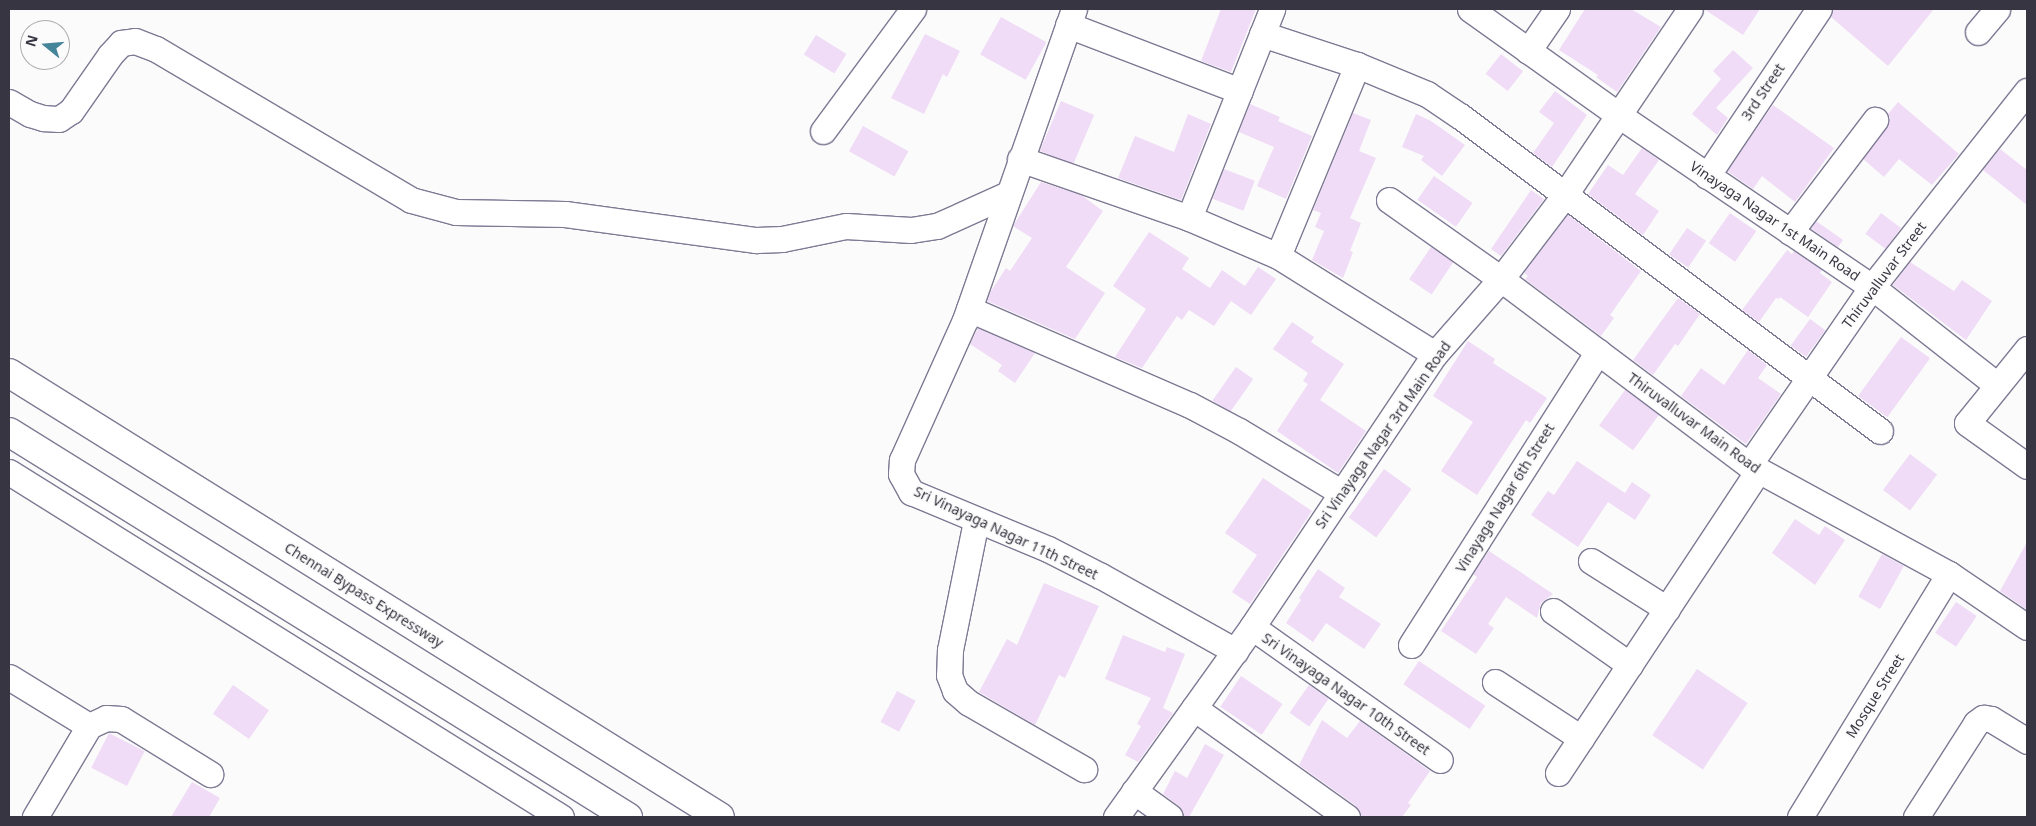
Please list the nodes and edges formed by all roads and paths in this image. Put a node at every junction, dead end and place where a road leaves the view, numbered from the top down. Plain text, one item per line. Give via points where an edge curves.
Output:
1 (913, 9) edge
2 (1272, 9) edge
3 (1470, 9) edge
4 (1557, 9) edge
5 (1690, 9) edge
6 (1819, 9) edge
7 (1997, 9) edge
8 (1071, 17) edge
9 (1978, 32) dead end
10 (1262, 34) junction
11 (1528, 51) junction
12 (1357, 65) junction
13 (1240, 91) junction
14 (2027, 91) edge
15 (9, 102) edge
16 (1620, 116) junction
17 (1875, 120) dead end
18 (823, 131) dead end
19 (1020, 159) junction
20 (1707, 176) junction
21 (1008, 194) junction
22 (1564, 196) junction
23 (1389, 200) dead end
24 (1189, 218) junction
25 (1790, 232) junction
26 (1278, 256) junction
27 (1501, 278) junction
28 (1872, 287) junction
29 (969, 309) junction
30 (2027, 349) edge
31 (1598, 351) junction
32 (1435, 354) junction
33 (9, 373) edge
34 (1810, 377) junction
35 (1997, 385) junction
36 (1880, 431) dead end
37 (9, 432) edge
38 (2027, 466) edge
39 (1754, 468) junction
40 (9, 472) edge
41 (1342, 493) junction
42 (976, 521) junction
43 (1591, 561) dead end
44 (1949, 574) junction
45 (1667, 610) junction
46 (1553, 611) dead end
47 (1252, 627) junction
48 (2027, 627) edge
49 (1411, 645) dead end
50 (1235, 651) junction
51 (1630, 665) junction
52 (9, 676) edge
53 (1494, 682) dead end
54 (1194, 708) junction
55 (89, 726) junction
56 (1581, 738) junction
57 (2027, 741) edge
58 (1440, 760) dead end
59 (1084, 769) dead end
60 (1558, 773) dead end
61 (210, 774) dead end
62 (1134, 792) junction
63 (35, 817) edge
64 (561, 817) edge
65 (628, 817) edge
66 (720, 817) edge
67 (1116, 817) edge
68 (1170, 817) edge
69 (1347, 817) edge
70 (1800, 817) edge
71 (1916, 817) edge

1 - 18 street
2 - 10 street
3 - 11 street, Vinayaga Nagar 1st Main Road
4 - 11 street
5 - 16 street, Sri Vinayaga Nagar 3rd Main Road
6 - 20 street, 3rd Street
7 - 9 street
8 - 13 street
8 - 19 street
10 - 12 street
10 - 13 street
11 - 16 street, Vinayaga Nagar 1st Main Road
12 - 22 street via 1427,94
12 - 26 street
13 - 24 street
14 - 28 street, Thiruvalluvar Street
15 - 21 street via 30,114 59,119 71,110 121,43 135,41 156,49 411,200 456,212 565,214 756,240 846,226 911,230 937,226
16 - 20 street, Vinayaga Nagar 1st Main Road
16 - 22 street, Sri Vinayaga Nagar 3rd Main Road
17 - 25 street
19 - 21 street
19 - 24 street
20 - 25 street, Vinayaga Nagar 1st Main Road
21 - 29 street
22 - 27 street, Sri Vinayaga Nagar 3rd Main Road
22 - 34 street
23 - 27 street, Thiruvalluvar Main Road
24 - 26 street
25 - 28 street, Vinayaga Nagar 1st Main Road
26 - 32 street
27 - 31 street, Thiruvalluvar Main Road
27 - 32 street, Sri Vinayaga Nagar 3rd Main Road
28 - 34 street, Thiruvalluvar Street
28 - 35 street, Vinayaga Nagar 1st Main Road
29 - 41 street via 1190,405
29 - 42 street, Sri Vinayaga Nagar 11th Street via 902,460 901,474 911,492
30 - 35 street
31 - 39 street, Thiruvalluvar Main Road
31 - 49 street, Vinayaga Nagar 6th Street
32 - 41 street, Sri Vinayaga Nagar 3rd Main Road
33 - 66 highway, Chennai Bypass Expressway
34 - 36 street
34 - 39 street, Thiruvalluvar Street
35 - 38 street via 1967,423
37 - 65 highway
39 - 44 street, Thiruvalluvar Main Road
39 - 45 street, Thiruvalluvar Street
40 - 64 street
41 - 47 street, Sri Vinayaga Nagar 3rd Main Road
42 - 50 street, Sri Vinayaga Nagar 11th Street via 1056,554
42 - 59 street via 950,650 949,675 955,691 968,703
43 - 45 street
44 - 48 street, Thiruvalluvar Main Road
44 - 70 street, Mosque Street
45 - 51 street, Thiruvalluvar Street
46 - 51 street
47 - 50 street, Sri Vinayaga Nagar 3rd Main Road
47 - 58 street, Sri Vinayaga Nagar 10th Street
50 - 54 street, Sri Vinayaga Nagar 3rd Main Road
51 - 56 street, Thiruvalluvar Street
52 - 55 street
53 - 56 street
54 - 62 street, Sri Vinayaga Nagar 3rd Main Road
54 - 69 street
55 - 61 street via 106,718 121,719
55 - 63 street
56 - 60 street, Thiruvalluvar Street
57 - 71 street via 1992,719 1983,718 1976,723
62 - 67 street, Sri Vinayaga Nagar 3rd Main Road
62 - 68 street

